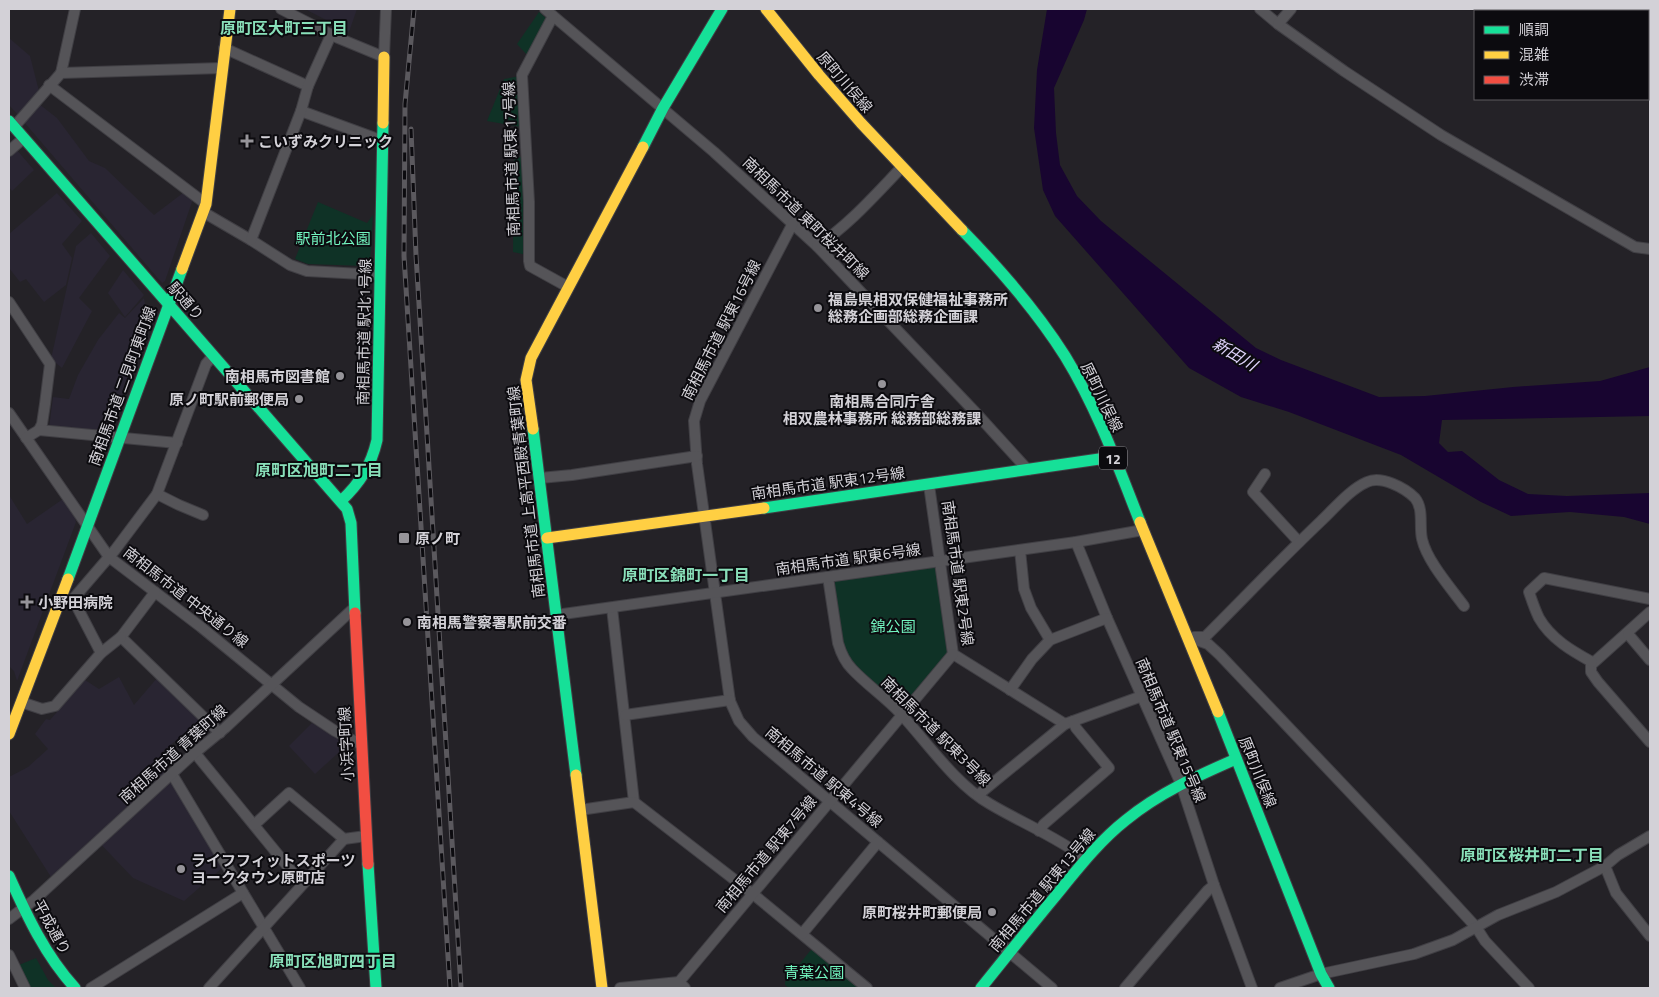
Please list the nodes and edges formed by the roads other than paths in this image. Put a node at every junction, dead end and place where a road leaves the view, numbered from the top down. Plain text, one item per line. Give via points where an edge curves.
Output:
1 (75, 9) edge
2 (230, 9) edge
3 (280, 9) edge
4 (386, 9) edge
5 (722, 9) edge
6 (766, 9) edge
7 (1260, 9) edge
8 (1292, 9) edge
9 (549, 12) edge
10 (1278, 24) junction
11 (331, 35) junction
12 (224, 48) junction
13 (384, 58) junction
14 (222, 68) junction
15 (61, 72) junction
16 (49, 85) junction
17 (308, 86) junction
18 (663, 108) junction
19 (301, 111) junction
20 (11, 124) edge
21 (24, 138) junction
22 (383, 141) junction
23 (9, 151) edge
24 (902, 167) junction
25 (204, 208) junction
26 (793, 223) junction
27 (251, 240) junction
28 (817, 246) junction
29 (1650, 249) edge
30 (380, 276) junction
31 (568, 287) junction
32 (9, 302) edge
33 (169, 304) junction
34 (213, 356) junction
35 (9, 413) edge
36 (39, 430) junction
37 (26, 438) junction
38 (120, 438) junction
39 (177, 443) junction
40 (697, 456) junction
41 (1112, 456) junction
42 (1028, 470) junction
43 (1265, 474) dead end
44 (540, 478) junction
45 (929, 485) junction
46 (157, 494) junction
47 (342, 501) junction
48 (204, 515) dead end
49 (704, 516) junction
50 (87, 524) junction
51 (1143, 530) junction
52 (547, 538) junction
53 (1076, 542) junction
54 (1299, 542) junction
55 (1020, 550) junction
56 (109, 557) junction
57 (941, 561) junction
58 (828, 577) junction
59 (155, 592) junction
60 (62, 593) junction
61 (714, 593) junction
62 (73, 599) junction
63 (1650, 599) edge
64 (1464, 606) dead end
65 (354, 608) junction
66 (612, 608) junction
67 (1650, 612) edge
68 (556, 615) junction
69 (1107, 618) junction
70 (1628, 634) junction
71 (121, 637) junction
72 (1188, 637) junction
73 (1050, 640) junction
74 (101, 653) junction
75 (953, 654) junction
76 (1650, 660) edge
77 (1592, 662) junction
78 (271, 685) junction
79 (1010, 690) junction
80 (1142, 696) junction
81 (730, 700) junction
82 (21, 702) junction
83 (624, 715) junction
84 (902, 716) junction
85 (1069, 723) junction
86 (220, 732) junction
87 (9, 734) edge
88 (1650, 742) edge
89 (362, 745) junction
90 (194, 753) junction
91 (1236, 758) junction
92 (172, 774) junction
93 (1181, 784) junction
94 (978, 795) junction
95 (634, 802) junction
96 (830, 802) junction
97 (580, 810) junction
98 (254, 825) junction
99 (1039, 831) junction
100 (366, 836) junction
101 (1650, 836) edge
102 (344, 838) junction
103 (878, 842) junction
104 (1086, 859) junction
105 (1605, 866) junction
106 (9, 876) edge
107 (302, 884) junction
108 (1214, 885) junction
109 (243, 893) junction
110 (753, 894) junction
111 (23, 908) junction
112 (9, 919) edge
113 (264, 927) junction
114 (1476, 927) junction
115 (802, 934) junction
116 (1650, 936) edge
117 (1010, 952) junction
118 (10, 962) edge
119 (1321, 974) junction
120 (682, 985) edge
121 (25, 988) edge
122 (75, 988) edge
123 (90, 988) edge
124 (209, 988) edge
125 (300, 988) edge
126 (376, 988) edge
127 (602, 988) edge
128 (620, 988) edge
129 (867, 988) edge
130 (981, 988) edge
131 (1052, 988) edge
132 (1125, 988) edge
133 (1252, 988) edge
134 (1280, 988) edge
135 (1329, 988) edge
136 (1530, 988) edge

1 - 15 street
2 - 12 street, 南相馬市道 二見町東町線
3 - 11 street
4 - 13 street
5 - 18 street, 南相馬市道 上高平西殿青葉町線
6 - 24 street, 原町川俣線 / 12 via 848,110
7 - 10 street
8 - 10 street
9 - 18 street, 南相馬市道 東町桜井町線
9 - 31 street, 南相馬市道 駅東17号線 via 522,75 529,261 530,266
10 - 29 street via 1441,135 1635,247
11 - 13 street
11 - 17 street
12 - 14 street, 南相馬市道 二見町東町線
12 - 17 street
13 - 22 street, 南相馬市道 駅北1号線
14 - 15 street
14 - 25 street, 南相馬市道 二見町東町線
15 - 16 street
16 - 20 street
16 - 25 street
17 - 19 street
18 - 26 street, 南相馬市道 東町桜井町線
18 - 31 street, 南相馬市道 上高平西殿青葉町線
19 - 22 street
19 - 27 street
20 - 21 street, 駅通り
21 - 23 street
21 - 33 street, 駅通り
22 - 30 street, 南相馬市道 駅北1号線
24 - 28 street via 849,221
24 - 41 street, 原町川俣線 / 12 via 993,262 1042,323 1081,386
25 - 27 street
25 - 33 street, 南相馬市道 二見町東町線
26 - 28 street, 南相馬市道 東町桜井町線
26 - 40 street, 南相馬市道 駅東16号線 via 696,411
27 - 30 street via 290,265 307,271
28 - 42 street, 南相馬市道 東町桜井町線
30 - 47 street, 南相馬市道 駅北1号線 via 376,446 365,475
31 - 44 street, 南相馬市道 上高平西殿青葉町線 via 531,358 526,380
32 - 36 street via 49,362 46,404
33 - 34 street, 駅通り
33 - 38 street, 南相馬市道 二見町東町線
34 - 39 street via 206,364
34 - 47 street, 駅通り
35 - 37 street, 南相馬市道 中央通り線
36 - 37 street
36 - 38 street
37 - 50 street, 南相馬市道 中央通り線
38 - 39 street
38 - 50 street, 南相馬市道 二見町東町線
39 - 46 street
40 - 44 street
40 - 49 street, 南相馬市道 駅東16号線
41 - 42 street, 南相馬市道 駅東12号線
41 - 51 street, 原町川俣線 / 12
42 - 45 street, 南相馬市道 駅東12号線
43 - 54 street via 1253,492
44 - 52 street, 南相馬市道 上高平西殿青葉町線
45 - 49 street, 南相馬市道 駅東12号線
45 - 57 street, 南相馬市道 駅東2号線
46 - 48 street
46 - 56 street
47 - 65 street, 小浜字町線 via 351,523
49 - 52 street, 南相馬市道 駅東12号線
49 - 61 street, 南相馬市道 駅東4号線
50 - 56 street, 南相馬市道 中央通り線
50 - 60 street, 南相馬市道 二見町東町線
51 - 53 street, 南相馬市道 駅東6号線
51 - 72 street, 原町川俣線 / 12
52 - 68 street, 南相馬市道 上高平西殿青葉町線
53 - 55 street, 南相馬市道 駅東6号線
53 - 69 street, 南相馬市道 駅東15号線
54 - 64 street via 1353,491 1368,481 1388,482 1417,500 1422,542
54 - 72 street via 1205,637
55 - 57 street, 南相馬市道 駅東6号線
55 - 73 street via 1024,589
56 - 59 street, 南相馬市道 中央通り線
56 - 62 street
57 - 58 street, 南相馬市道 駅東6号線
57 - 75 street, 南相馬市道 駅東2号線
58 - 61 street, 南相馬市道 駅東6号線
58 - 84 street, 南相馬市道 駅東3号線 via 840,652 851,669
59 - 71 street
59 - 78 street, 南相馬市道 中央通り線
60 - 62 street
60 - 82 street, 南相馬市道 二見町東町線
61 - 66 street, 南相馬市道 駅東6号線
61 - 81 street, 南相馬市道 駅東4号線
62 - 74 street
63 - 77 street via 1544,578 1529,592 1539,618 1552,635
65 - 78 street, 南相馬市道 青葉町線
65 - 89 street, 小浜字町線
66 - 68 street, 南相馬市道 駅東6号線
66 - 83 street
67 - 70 street
68 - 97 street, 南相馬市道 上高平西殿青葉町線
69 - 73 street
69 - 80 street, 南相馬市道 駅東15号線
70 - 76 street
70 - 77 street
71 - 74 street
71 - 86 street
72 - 91 street, 原町川俣線 / 12
72 - 114 street via 1208,644 1220,655
73 - 79 street
74 - 82 street via 55,706 42,709
75 - 79 street, 南相馬市道 駅東2号線
75 - 84 street, 南相馬市道 駅東7号線
77 - 88 street via 1591,672 1598,682
78 - 86 street, 南相馬市道 青葉町線
78 - 89 street, 南相馬市道 中央通り線 via 317,720
79 - 85 street, 南相馬市道 駅東2号線
80 - 85 street
80 - 93 street, 南相馬市道 駅東15号線
81 - 83 street
81 - 96 street, 南相馬市道 駅東4号線 via 739,721 753,737
82 - 87 street, 南相馬市道 二見町東町線
83 - 95 street
84 - 94 street, 南相馬市道 駅東3号線
84 - 96 street, 南相馬市道 駅東7号線
85 - 94 street
85 - 99 street via 1109,768
86 - 90 street, 南相馬市道 青葉町線
89 - 100 street, 小浜字町線
90 - 92 street, 南相馬市道 青葉町線
90 - 98 street
91 - 93 street, 南相馬市道 駅東13号線
91 - 119 street, 原町川俣線 / 12
92 - 109 street
92 - 111 street, 南相馬市道 青葉町線
93 - 104 street, 南相馬市道 駅東13号線 via 1135,812
93 - 108 street, 南相馬市道 駅東15号線
94 - 99 street, 南相馬市道 駅東3号線
95 - 97 street
95 - 110 street
96 - 103 street, 南相馬市道 駅東4号線
96 - 110 street, 南相馬市道 駅東7号線
97 - 127 street, 南相馬市道 上高平西殿青葉町線
98 - 102 street via 289,793
98 - 107 street
99 - 104 street, 南相馬市道 駅東3号線
100 - 102 street
100 - 126 street, 小浜字町線
101 - 105 street
102 - 107 street
103 - 115 street
103 - 117 street, 南相馬市道 駅東4号線
104 - 117 street, 南相馬市道 駅東13号線
105 - 114 street via 1556,892
105 - 116 street via 1616,893
106 - 111 street, 平成通り
107 - 113 street
108 - 132 street
108 - 133 street, 南相馬市道 駅東15号線
109 - 113 street
109 - 123 street
110 - 115 street
110 - 120 street, 南相馬市道 駅東7号線
111 - 112 street, 南相馬市道 青葉町線
111 - 122 street, 平成通り via 47,954
113 - 124 street
113 - 125 street
114 - 119 street via 1453,940 1414,954
114 - 136 street via 1485,941
115 - 129 street
117 - 130 street, 南相馬市道 駅東13号線
117 - 131 street, 南相馬市道 駅東4号線
118 - 121 street
119 - 134 street
119 - 135 street, 原町川俣線 / 12
120 - 128 street

